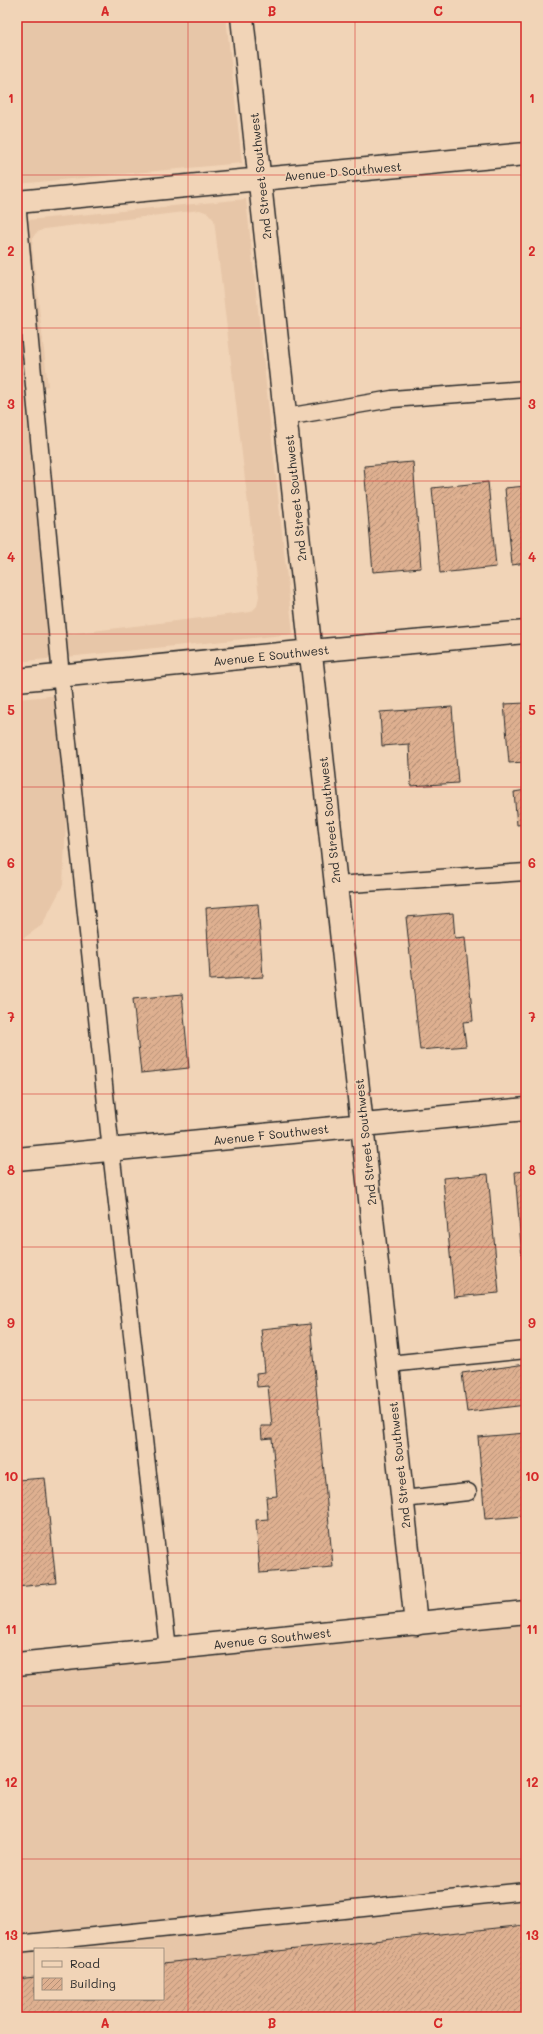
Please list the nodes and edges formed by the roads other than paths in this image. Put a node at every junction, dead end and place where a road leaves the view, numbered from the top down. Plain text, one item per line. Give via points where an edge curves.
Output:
1 (242, 17) edge
2 (526, 154) edge
3 (260, 179) junction
4 (17, 202) edge
5 (526, 389) edge
6 (286, 416) junction
7 (526, 632) edge
8 (311, 651) junction
9 (61, 676) junction
10 (17, 680) edge
11 (526, 872) edge
12 (336, 885) junction
13 (526, 1109) edge
14 (363, 1125) junction
15 (111, 1151) junction
16 (17, 1159) edge
17 (526, 1350) edge
18 (389, 1364) junction
19 (468, 1492) dead end
20 (403, 1499) junction
21 (526, 1612) edge
22 (416, 1624) junction
23 (168, 1649) junction
24 (17, 1664) edge
25 (526, 1891) edge
26 (17, 1944) edge

1 - 3 street, 2nd Street Southwest
2 - 3 street, Avenue D Southwest
3 - 4 street, Avenue D Southwest
3 - 6 street, 2nd Street Southwest
4 - 9 lane
5 - 6 lane via 392,399
6 - 8 street, 2nd Street Southwest
7 - 8 street, Avenue E Southwest
8 - 9 street, Avenue E Southwest
8 - 12 street, 2nd Street Southwest
9 - 10 street, Avenue E Southwest
9 - 15 lane
11 - 12 lane
12 - 14 street, 2nd Street Southwest
13 - 14 street, Avenue F Southwest
14 - 15 street, Avenue F Southwest
14 - 18 street, 2nd Street Southwest
15 - 16 street, Avenue F Southwest
15 - 23 lane
17 - 18 lane
18 - 20 street, 2nd Street Southwest
19 - 20 lane
20 - 22 street, 2nd Street Southwest
21 - 22 street, Avenue G Southwest
22 - 23 street, Avenue G Southwest
23 - 24 street, Avenue G Southwest
25 - 26 lane

